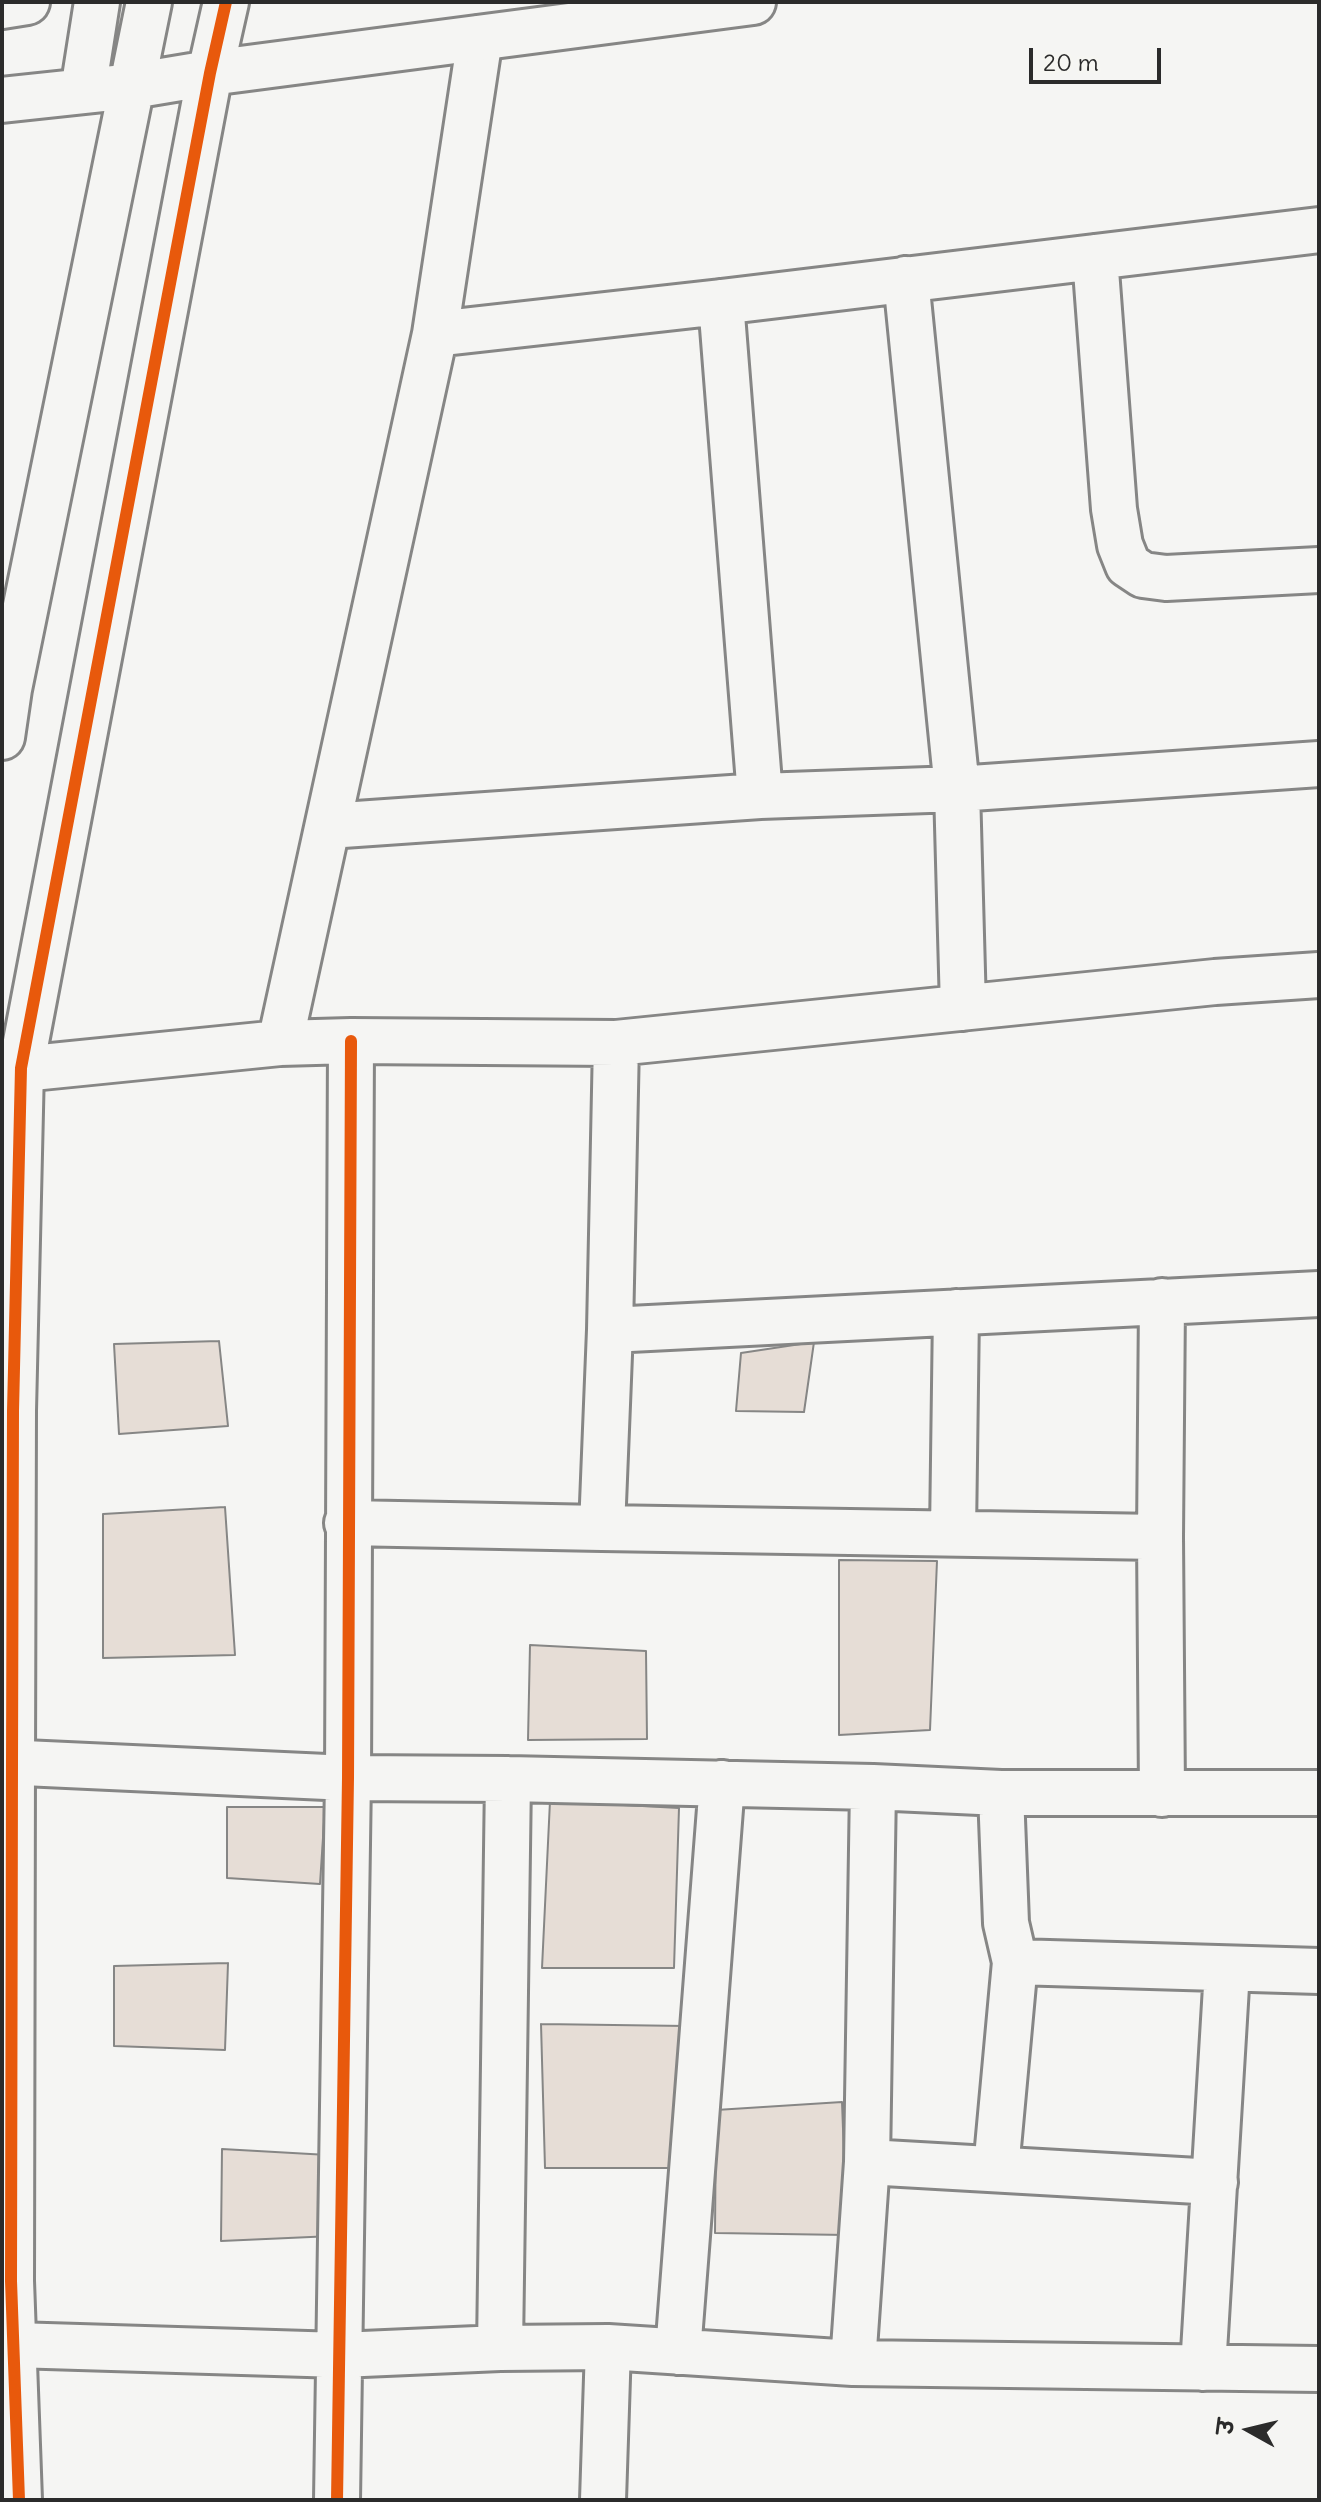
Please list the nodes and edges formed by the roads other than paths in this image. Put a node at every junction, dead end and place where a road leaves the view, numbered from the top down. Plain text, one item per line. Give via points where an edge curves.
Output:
1 (27, 2) edge
2 (97, 2) edge
3 (149, 2) edge
4 (226, 2) edge
5 (753, 2) edge
6 (2, 6) edge
7 (480, 38) junction
8 (210, 73) junction
9 (132, 86) junction
10 (83, 91) junction
11 (2, 100) edge
12 (1319, 230) edge
13 (1095, 257) junction
14 (906, 279) junction
15 (721, 302) junction
16 (435, 334) junction
17 (1319, 570) edge
18 (6, 690) edge
19 (2, 737) edge
20 (1319, 764) edge
21 (957, 789) junction
22 (760, 796) junction
23 (328, 826) junction
24 (1319, 975) edge
25 (963, 1008) junction
26 (351, 1041) junction
27 (280, 1043) junction
28 (616, 1043) junction
29 (12, 1070) edge
30 (1319, 1294) edge
31 (1162, 1301) junction
32 (956, 1312) junction
33 (610, 1330) junction
34 (347, 1523) junction
35 (602, 1528) junction
36 (953, 1533) junction
37 (1160, 1537) junction
38 (7, 1762) edge
39 (348, 1778) junction
40 (508, 1779) junction
41 (722, 1783) junction
42 (873, 1787) junction
43 (1001, 1793) junction
44 (1319, 1793) edge
45 (1162, 1794) junction
46 (1015, 1962) junction
47 (1227, 1970) junction
48 (1319, 1971) edge
49 (867, 2162) junction
50 (996, 2169) junction
51 (1215, 2182) junction
52 (14, 2345) junction
53 (608, 2347) junction
54 (500, 2348) junction
55 (678, 2352) junction
56 (340, 2355) junction
57 (853, 2363) junction
58 (1203, 2368) junction
59 (1319, 2369) edge
60 (19, 2500) edge
61 (337, 2500) edge
62 (603, 2500) edge

1 - 6 street
2 - 10 street
3 - 9 street
4 - 8 street
5 - 7 street
7 - 8 street
7 - 16 street
8 - 9 street
8 - 29 street
9 - 10 street
9 - 18 street
10 - 11 street
12 - 13 street
13 - 14 street
13 - 17 street via 1114,509 1128,565 1143,575 1166,578
14 - 15 street
14 - 21 street
15 - 16 street
15 - 22 street
16 - 23 street
18 - 19 street
20 - 21 street
21 - 22 street
21 - 25 street
22 - 23 street
23 - 27 street
24 - 25 street
25 - 28 street
26 - 27 street
26 - 28 street
26 - 34 street
27 - 29 street
28 - 33 street
29 - 38 street via 14,1396
30 - 31 street
31 - 32 street
31 - 37 street
32 - 33 street
32 - 36 street
33 - 35 street
34 - 35 street
34 - 39 street
35 - 36 street
36 - 37 street
37 - 45 street
38 - 39 street
38 - 52 street
39 - 40 street
39 - 56 street
40 - 41 street
40 - 54 street
41 - 42 street
41 - 55 street
42 - 43 street
42 - 49 street
43 - 45 street
43 - 46 street via 1006,1923
44 - 45 street
46 - 47 street
46 - 50 street
47 - 48 street
47 - 51 street
49 - 50 street
49 - 57 street
50 - 51 street
51 - 58 street
52 - 56 street
52 - 60 street
53 - 54 street
53 - 55 street
53 - 62 street
54 - 56 street
55 - 57 street
56 - 61 street
57 - 58 street
58 - 59 street

